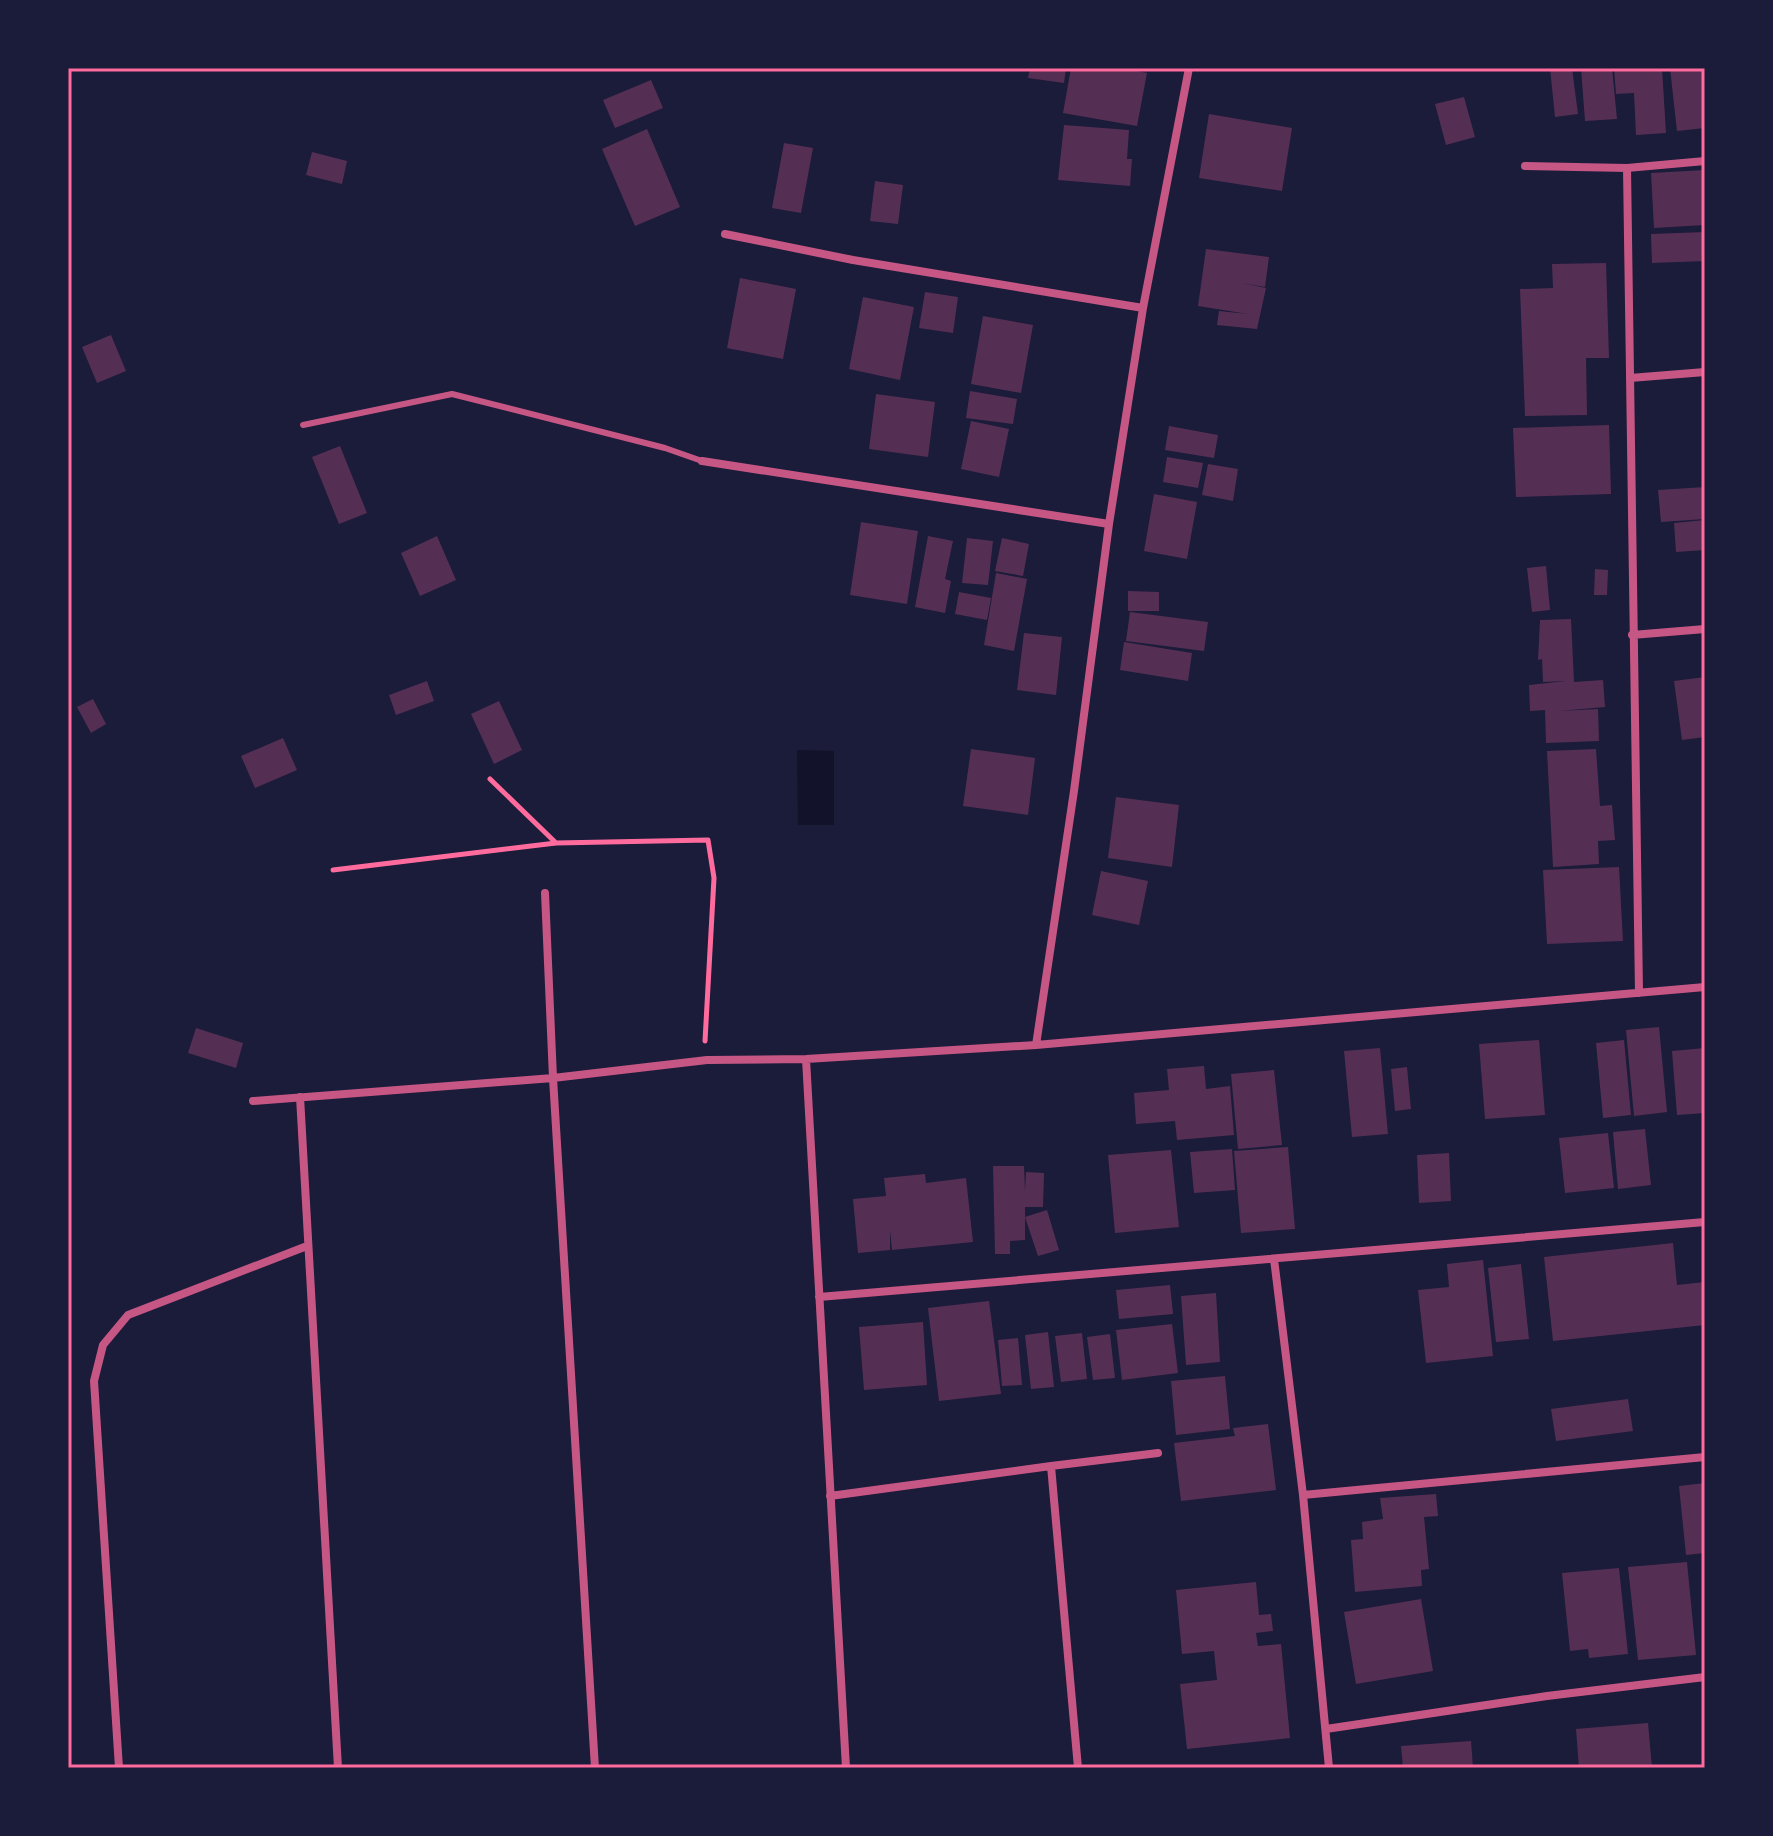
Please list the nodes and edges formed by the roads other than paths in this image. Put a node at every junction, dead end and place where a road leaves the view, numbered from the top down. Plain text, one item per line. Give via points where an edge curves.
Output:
1 (1189, 68) edge
2 (1705, 161) edge
3 (1525, 166) dead end
4 (1627, 168) junction
5 (725, 234) dead end
6 (1143, 308) junction
7 (1705, 372) edge
8 (1630, 378) junction
9 (303, 425) dead end
10 (702, 461) joint
11 (1109, 524) junction
12 (1705, 629) edge
13 (1632, 635) junction
14 (545, 893) dead end
15 (1705, 987) edge
16 (1639, 993) junction
17 (1036, 1045) junction
18 (806, 1059) junction
19 (553, 1078) junction
20 (300, 1097) junction
21 (253, 1101) dead end
22 (1705, 1222) edge
23 (307, 1246) junction
24 (1274, 1259) junction
25 (819, 1297) junction
26 (1158, 1453) dead end
27 (1705, 1457) edge
28 (1051, 1466) junction
29 (1303, 1495) junction
30 (830, 1496) junction
31 (1705, 1677) edge
32 (1326, 1729) junction
33 (119, 1768) edge
34 (338, 1768) edge
35 (595, 1768) edge
36 (846, 1768) edge
37 (1078, 1768) edge
38 (1329, 1768) edge

1 - 6 street
2 - 4 street
3 - 4 street
4 - 8 street
5 - 6 street
6 - 11 street
7 - 8 street
8 - 13 street
9 - 10 lane via 452,394
10 - 11 street
11 - 17 street
12 - 13 street
13 - 16 street
14 - 19 street
15 - 16 street
16 - 17 street
17 - 18 street
18 - 19 street via 707,1060
18 - 25 street
19 - 20 street
19 - 35 street
20 - 21 street
20 - 23 street
22 - 24 street
23 - 33 street via 128,1315 103,1345 94,1381
23 - 34 street
24 - 25 street
24 - 29 street
25 - 30 street
26 - 28 street
27 - 29 street
28 - 30 street
28 - 37 street
29 - 32 street
30 - 36 street
31 - 32 street
32 - 38 street

